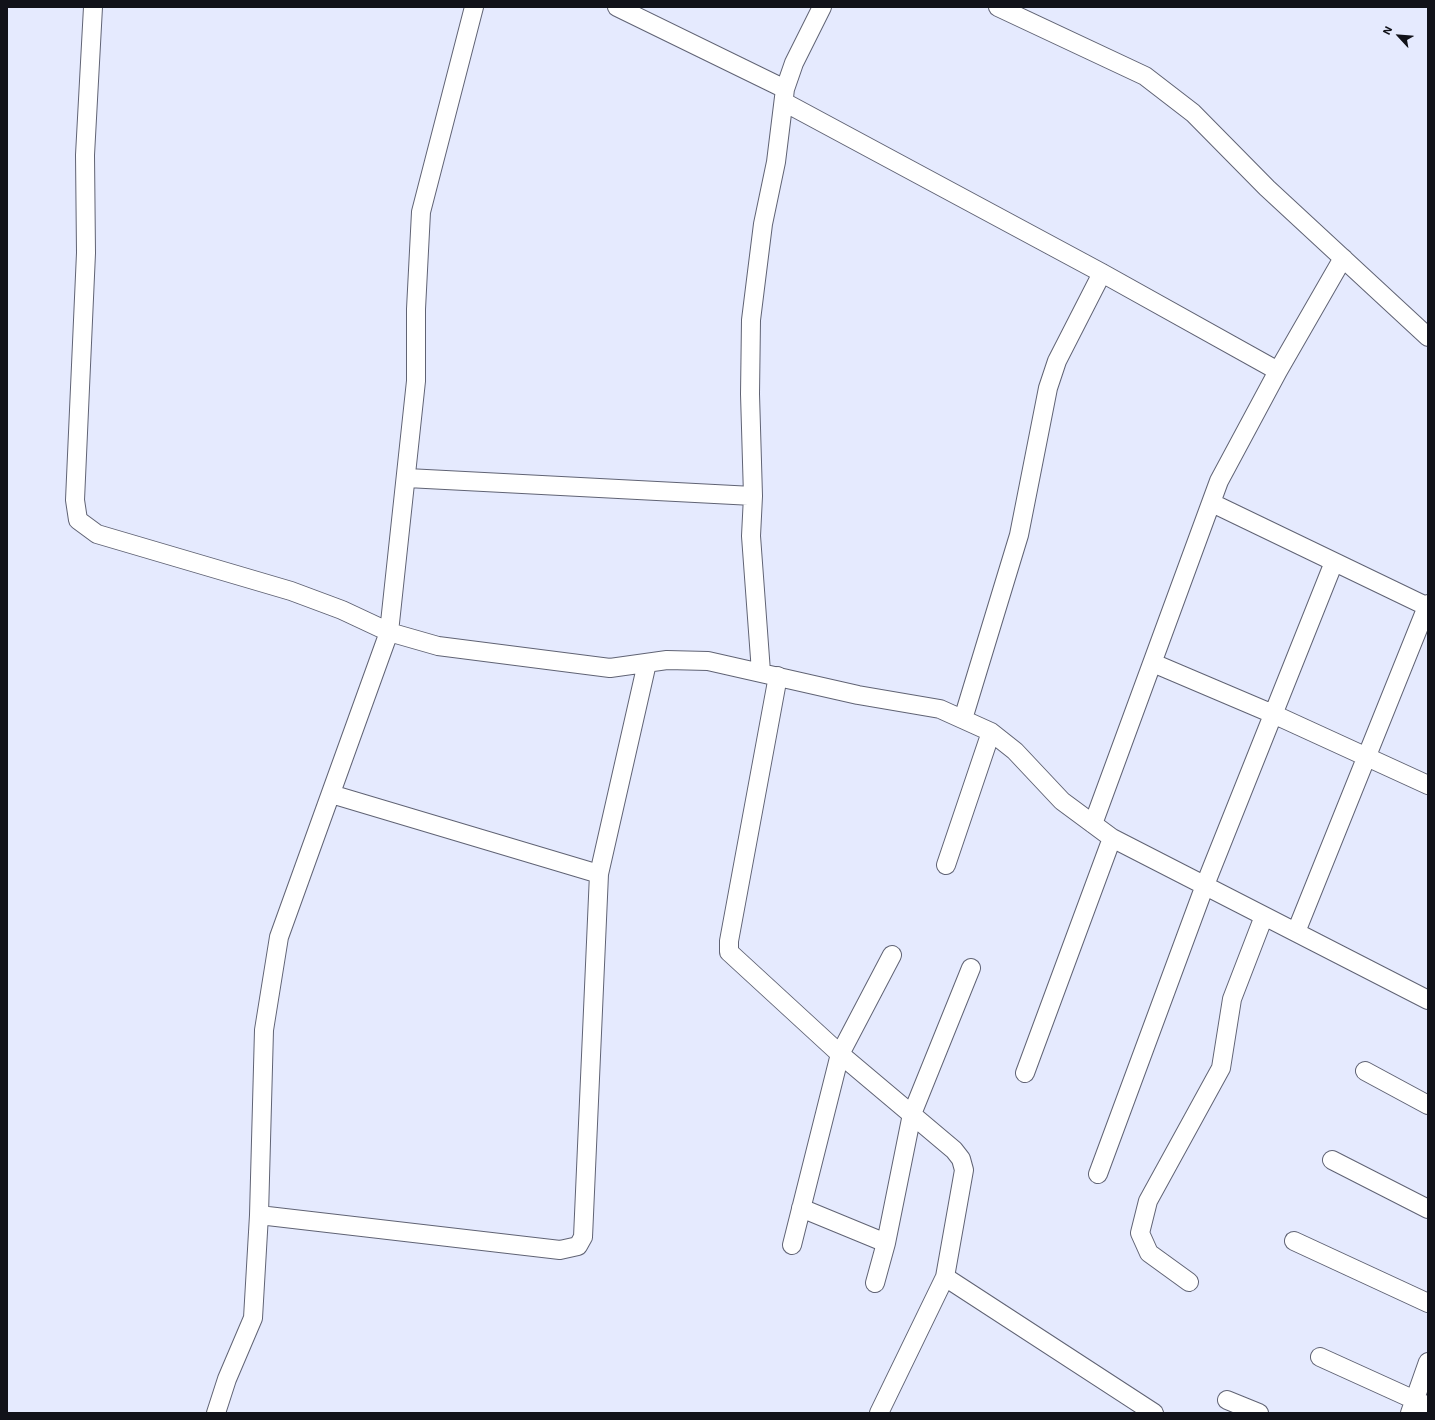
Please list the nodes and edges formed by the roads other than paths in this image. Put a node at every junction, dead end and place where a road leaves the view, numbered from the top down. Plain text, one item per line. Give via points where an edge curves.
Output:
1 (93, 7) edge
2 (474, 7) edge
3 (617, 7) edge
4 (822, 7) edge
5 (998, 7) edge
6 (784, 96) junction
7 (1344, 258) junction
8 (1102, 273) junction
9 (1428, 337) edge
10 (1278, 371) junction
11 (407, 478) junction
12 (753, 496) junction
13 (1212, 503) junction
14 (1334, 562) junction
15 (1428, 606) edge
16 (389, 632) junction
17 (647, 663) junction
18 (1153, 663) junction
19 (770, 674) junction
20 (1273, 714) junction
21 (963, 719) junction
22 (992, 732) junction
23 (1366, 756) junction
24 (1428, 785) edge
25 (331, 794) junction
26 (1093, 824) junction
27 (1112, 838) junction
28 (946, 865) dead end
29 (599, 874) junction
30 (1204, 885) junction
31 (1264, 916) junction
32 (1296, 932) junction
33 (892, 954) dead end
34 (971, 968) dead end
35 (1428, 1000) edge
36 (840, 1054) junction
37 (1365, 1071) dead end
38 (1025, 1073) dead end
39 (1428, 1105) edge
40 (912, 1114) junction
41 (1332, 1160) dead end
42 (1098, 1174) dead end
43 (801, 1208) junction
44 (1428, 1209) edge
45 (259, 1215) junction
46 (1294, 1241) dead end
47 (886, 1244) junction
48 (792, 1245) dead end
49 (945, 1277) junction
50 (1189, 1282) dead end
51 (876, 1283) dead end
52 (1428, 1303) edge
53 (1320, 1357) dead end
54 (1428, 1362) edge
55 (1227, 1400) dead end
56 (1417, 1406) edge
57 (216, 1413) edge
58 (879, 1413) edge
59 (1154, 1413) edge
60 (1258, 1413) edge

1 - 16 street via 85,155 86,253 75,500 78,520 97,534 291,591 342,610
2 - 11 street via 421,212 416,309 416,381
3 - 6 street
4 - 6 street via 794,63
5 - 7 street via 1145,76 1193,113 1267,188
6 - 8 street
6 - 12 street via 776,162 763,224 751,320
7 - 9 street
7 - 10 street
8 - 10 street
8 - 21 street via 1057,361 1048,388 1019,535
10 - 13 street via 1219,482
11 - 12 street
11 - 16 street
12 - 19 street via 751,536
13 - 14 street
13 - 18 street
14 - 15 street
14 - 20 street
15 - 23 street
16 - 17 street via 438,646 610,668
16 - 25 street
17 - 19 street via 667,660 708,661
17 - 29 street
18 - 20 street
18 - 26 street
19 - 21 street via 858,695 940,709
19 - 36 street via 729,952
20 - 23 street
20 - 30 street
21 - 22 street
22 - 26 street via 1015,751 1062,800
22 - 28 street
23 - 24 street
23 - 32 street
25 - 29 street
25 - 45 street via 279,937 275,960 264,1030
26 - 27 street
27 - 30 street
27 - 38 street
29 - 45 street via 583,1237 578,1246 560,1250
30 - 31 street
30 - 42 street
31 - 32 street
31 - 50 street via 1232,999 1221,1068 1148,1201 1140,1233 1149,1253
32 - 35 street
33 - 36 street
34 - 40 street
36 - 40 street
36 - 43 street
37 - 39 street
40 - 47 street
40 - 49 street via 954,1150 961,1159 964,1170
41 - 44 street
43 - 47 street
43 - 48 street
45 - 57 street via 253,1318 227,1379
46 - 52 street
47 - 51 street
49 - 58 street
49 - 59 street
53 - 56 street
54 - 56 street
55 - 60 street

